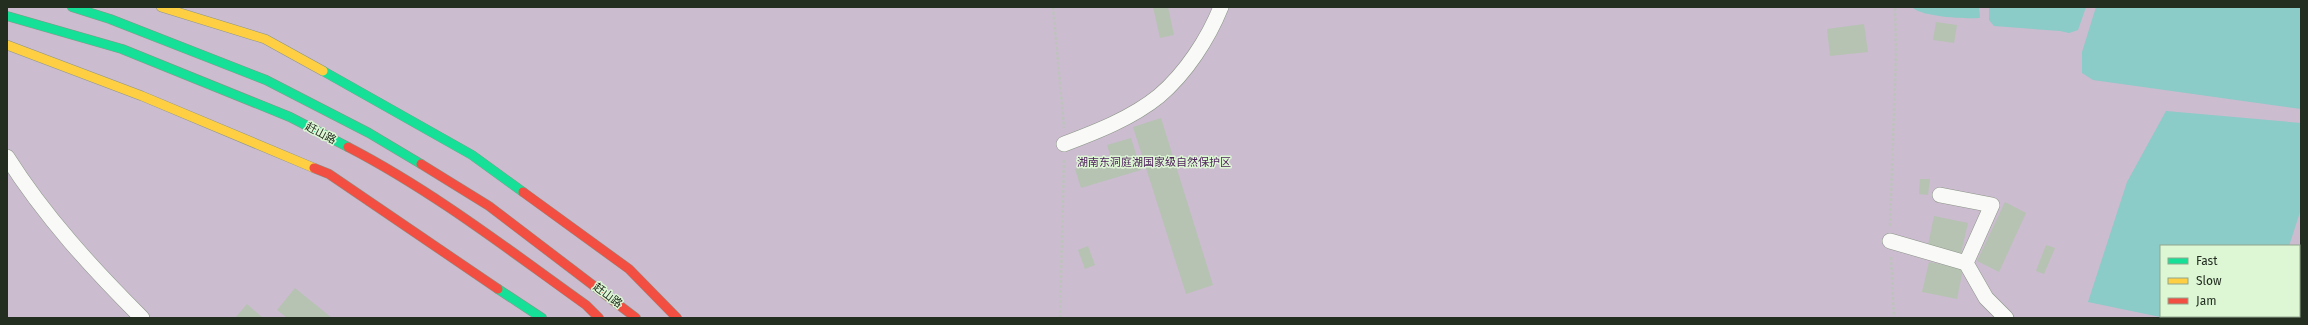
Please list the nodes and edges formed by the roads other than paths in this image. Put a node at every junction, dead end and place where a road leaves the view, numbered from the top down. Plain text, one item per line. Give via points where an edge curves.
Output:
1 (72, 7) edge
2 (161, 7) edge
3 (1221, 7) edge
4 (7, 16) edge
5 (7, 45) edge
6 (1064, 144) road end
7 (7, 157) edge
8 (1940, 195) dead end
9 (1890, 241) road end
10 (1966, 263) junction
11 (142, 318) edge
12 (542, 318) edge
13 (599, 318) edge
14 (636, 318) edge
15 (677, 318) edge
16 (2006, 318) edge

1 - 14 main road, 赶山路 via 110,19 266,80 370,132 489,206
2 - 15 main road via 265,39 472,155 629,269
3 - 6 street via 1212,28 1189,63 1159,96 1108,127
4 - 13 main road, 赶山路 via 122,49 290,117 377,162 479,228 586,305
5 - 12 main road via 142,96 329,174
7 - 11 street via 51,220 88,264
8 - 10 street via 1992,205
9 - 10 street
10 - 16 street via 1986,298

